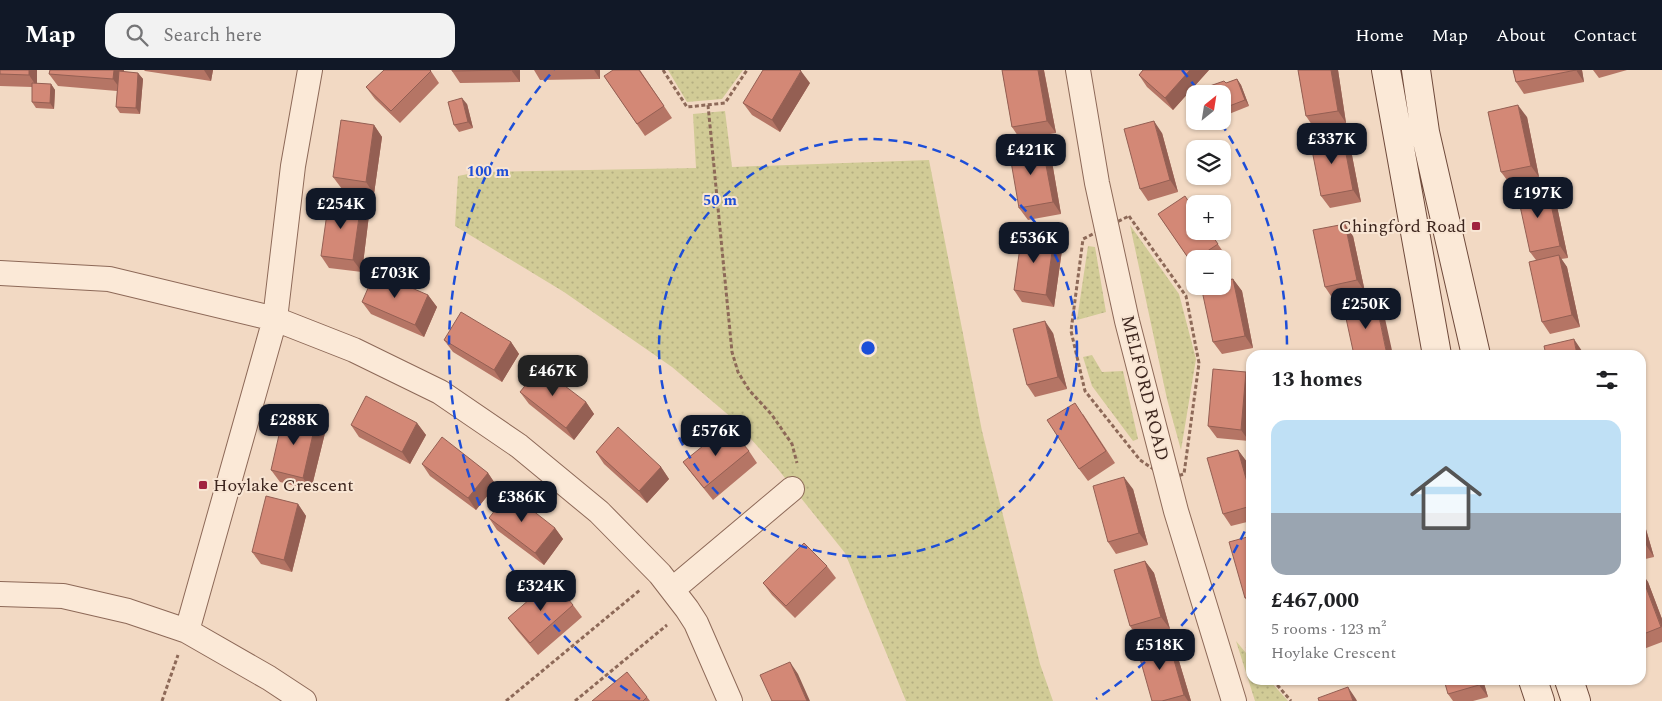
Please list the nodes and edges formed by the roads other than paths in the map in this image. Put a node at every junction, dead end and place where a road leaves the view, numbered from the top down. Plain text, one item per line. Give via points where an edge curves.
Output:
1 (310, 70) edge
2 (1078, 70) edge
3 (1386, 70) edge
4 (1416, 70) edge
5 (0, 273) edge
6 (275, 319) junction
7 (1436, 350) edge
8 (1475, 350) edge
9 (792, 489) road end
10 (667, 581) junction
11 (0, 594) edge
12 (187, 631) junction
13 (1535, 685) edge
14 (1571, 685) edge
15 (304, 701) edge
16 (730, 701) edge
17 (1234, 701) edge
18 (1540, 701) edge
19 (1576, 701) edge

1 - 6 street via 293,166
2 - 17 street, MELFORD ROAD via 1097,183 1127,321 1176,511
3 - 7 street
4 - 8 street via 1425,132
5 - 6 street via 109,279
6 - 10 street via 354,350 440,392 519,446 592,506
6 - 12 street
9 - 10 street
10 - 16 street via 696,623
11 - 12 street via 62,596 128,611
12 - 15 street
13 - 18 street
14 - 19 street

